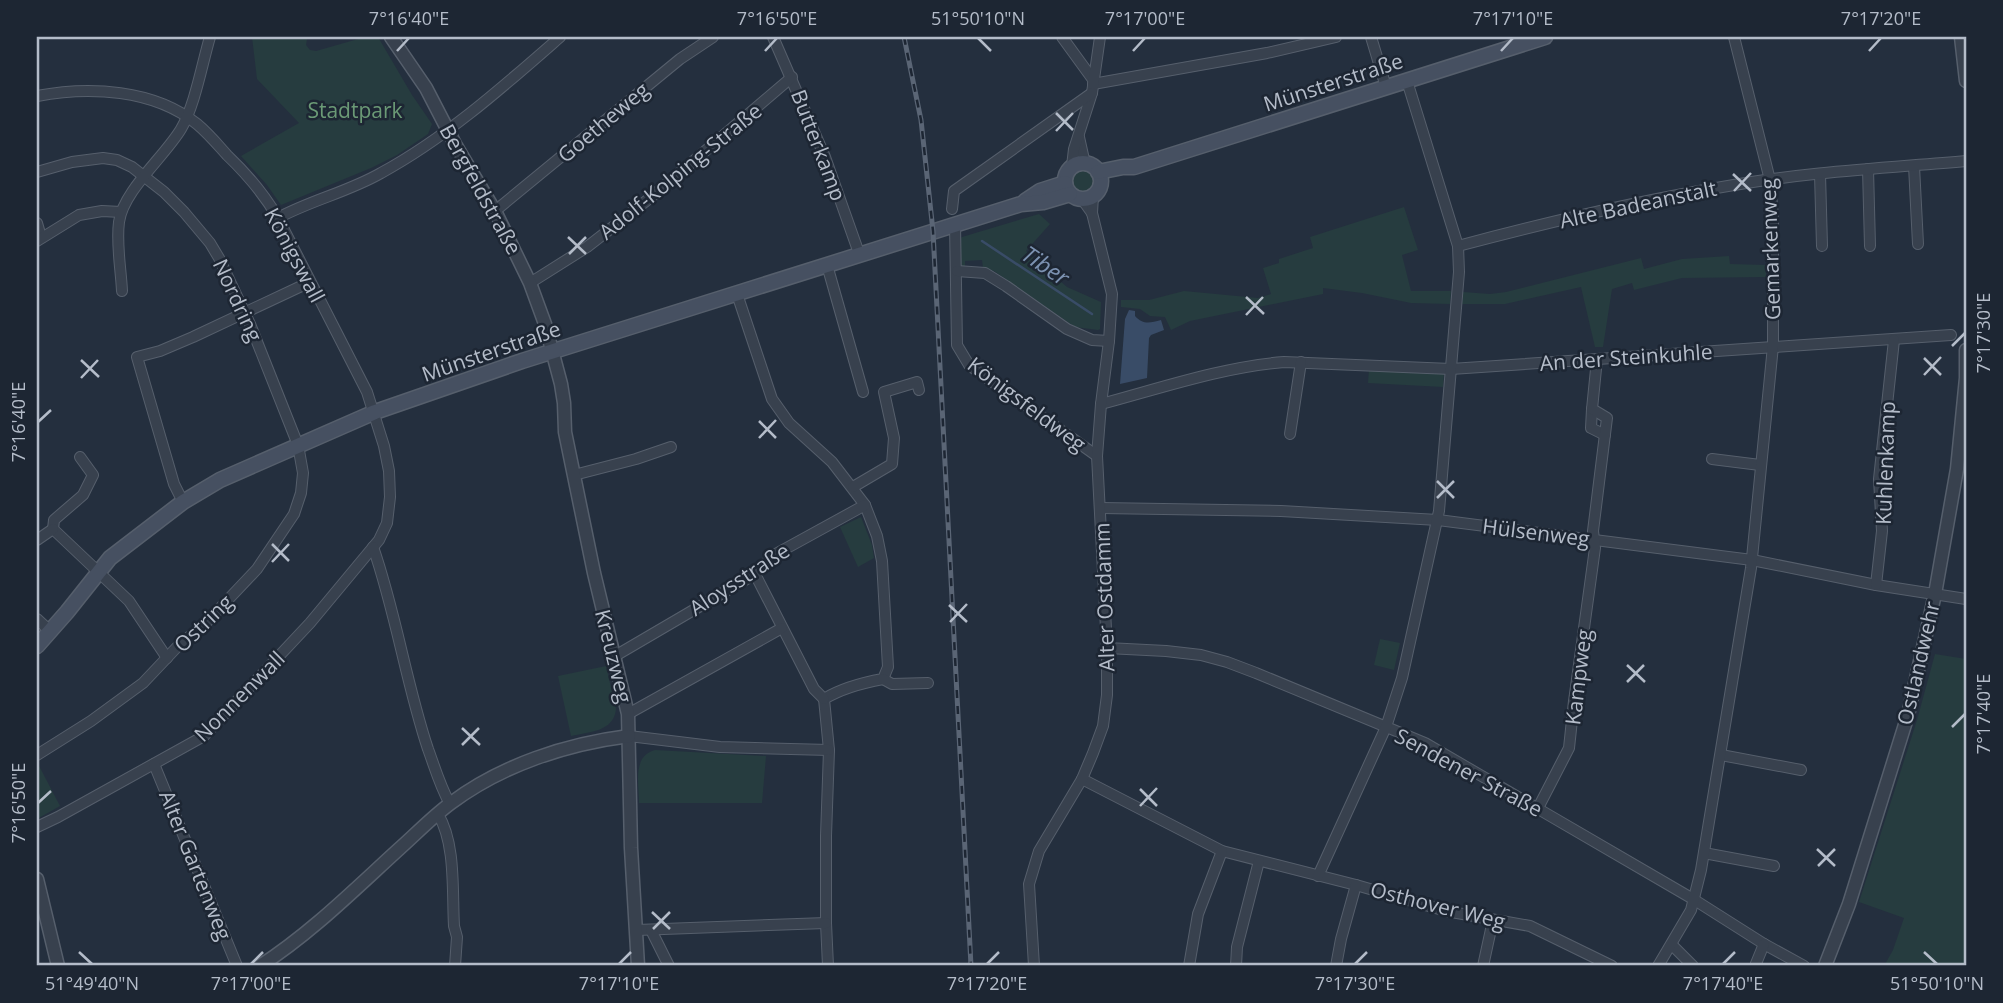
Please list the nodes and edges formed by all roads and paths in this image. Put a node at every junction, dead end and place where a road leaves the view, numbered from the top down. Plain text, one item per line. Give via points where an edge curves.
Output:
1 (210, 37) edge
2 (391, 37) edge
3 (560, 37) edge
4 (713, 37) edge
5 (773, 37) edge
6 (1062, 37) edge
7 (1100, 37) edge
8 (1336, 37) edge
9 (1371, 37) edge
10 (1545, 37) edge
11 (1734, 37) edge
12 (1961, 37) edge
13 (792, 77) junction
14 (1407, 81) junction
15 (1966, 81) edge
16 (1093, 86) junction
17 (1386, 87) junction
18 (37, 96) edge
19 (187, 117) junction
20 (448, 130) junction
21 (1966, 161) edge
22 (1914, 166) junction
23 (1868, 169) junction
24 (37, 172) edge
25 (1821, 174) junction
26 (145, 177) junction
27 (1770, 180) junction
28 (1083, 182) junction
29 (952, 209) dead end
30 (495, 211) junction
31 (121, 212) junction
32 (278, 218) junction
33 (37, 223) edge
34 (955, 225) junction
35 (39, 239) edge
36 (1918, 244) dead end
37 (1458, 246) junction
38 (1822, 246) dead end
39 (1870, 246) dead end
40 (860, 256) junction
41 (827, 265) junction
42 (957, 271) junction
43 (310, 282) junction
44 (530, 283) junction
45 (122, 292) dead end
46 (737, 294) junction
47 (245, 313) junction
48 (1951, 335) dead end
49 (1894, 340) junction
50 (1109, 341) junction
51 (1773, 346) junction
52 (1966, 350) edge
53 (552, 351) junction
54 (1597, 359) junction
55 (1301, 362) junction
56 (1451, 369) junction
57 (1966, 378) edge
58 (919, 390) dead end
59 (863, 392) dead end
60 (1101, 404) junction
61 (1592, 409) junction
62 (375, 412) junction
63 (1290, 434) dead end
64 (1605, 436) junction
65 (298, 445) junction
66 (671, 447) dead end
67 (1097, 456) junction
68 (79, 457) dead end
69 (1713, 459) dead end
70 (1760, 465) junction
71 (574, 475) junction
72 (853, 487) junction
73 (183, 502) junction
74 (865, 505) junction
75 (1101, 508) junction
76 (1438, 520) junction
77 (53, 529) junction
78 (1595, 539) junction
79 (37, 540) edge
80 (373, 547) junction
81 (1752, 560) junction
82 (98, 572) junction
83 (755, 574) junction
84 (1876, 585) junction
85 (1935, 594) junction
86 (1966, 599) edge
87 (37, 620) edge
88 (782, 628) junction
89 (51, 632) junction
90 (37, 646) edge
91 (1107, 648) junction
92 (615, 656) junction
93 (167, 658) junction
94 (883, 679) junction
95 (928, 683) dead end
96 (824, 699) junction
97 (628, 714) junction
98 (1386, 727) junction
99 (629, 736) junction
100 (828, 750) junction
101 (37, 755) edge
102 (1721, 755) junction
103 (155, 764) junction
104 (1801, 769) dead end
105 (1082, 779) junction
106 (450, 804) junction
107 (1538, 808) junction
108 (438, 814) junction
109 (37, 827) edge
110 (1222, 851) junction
111 (1704, 853) junction
112 (1259, 861) junction
113 (1774, 866) dead end
114 (1318, 876) junction
115 (37, 879) edge
116 (1356, 885) junction
117 (1693, 899) junction
118 (1493, 920) junction
119 (826, 923) junction
120 (637, 930) junction
121 (651, 930) junction
122 (1764, 944) junction
123 (1672, 945) junction
124 (58, 966) edge
125 (237, 966) edge
126 (260, 966) edge
127 (454, 966) edge
128 (638, 966) edge
129 (669, 966) edge
130 (828, 966) edge
131 (1034, 966) edge
132 (1189, 966) edge
133 (1236, 966) edge
134 (1336, 966) edge
135 (1483, 966) edge
136 (1612, 966) edge
137 (1658, 966) edge
138 (1693, 966) edge
139 (1755, 966) edge
140 (1804, 966) edge
141 (1825, 966) edge

1 - 19 street
2 - 20 street, Bergfeldstraße
3 - 20 street
4 - 30 street, Goetheweg via 680,58
5 - 13 street, Butterkamp
6 - 16 street
7 - 16 street
8 - 16 street
9 - 17 street
10 - 14 main road, Münsterstraße
11 - 27 street, Gemarkenweg
12 - 15 street
13 - 40 street, Butterkamp
13 - 44 street, Adolf-Kolping-Straße via 650,198 587,247
14 - 17 main road, Münsterstraße
14 - 37 street
16 - 28 street via 1074,149
16 - 29 street via 954,191
17 - 28 main road, Münsterstraße via 1134,167 1126,175
18 - 19 street, Königswall via 97,90 139,96
19 - 26 street
19 - 32 street, Königswall via 247,175
20 - 30 street, Bergfeldstraße
20 - 32 street via 378,176
21 - 22 street, Alte Badeanstalt
22 - 23 street, Alte Badeanstalt
22 - 36 street
23 - 25 street, Alte Badeanstalt
23 - 39 street
24 - 26 street, Nordring via 103,158 117,160
25 - 27 street, Alte Badeanstalt
25 - 38 street
26 - 31 street
26 - 47 street, Nordring via 174,201 210,243
27 - 37 street, Alte Badeanstalt via 1569,217
27 - 51 street, Gemarkenweg
28 - 34 main road, Münsterstraße via 1040,191 1021,204
28 - 50 street, Alter Ostdamm via 1112,295
30 - 44 street, Bergfeldstraße
31 - 35 street via 79,215
31 - 45 street
32 - 43 street, Königswall
33 - 35 street
34 - 40 main road, Münsterstraße
34 - 42 street, Königsfeldweg
37 - 56 street
40 - 41 main road, Münsterstraße
41 - 46 main road, Münsterstraße
41 - 59 street
42 - 50 street via 985,273 1068,330 1091,340
42 - 67 street, Königsfeldweg via 957,345 965,359
43 - 47 street
43 - 62 street, Königswall
44 - 53 street, Bergfeldstraße
46 - 53 main road, Münsterstraße
46 - 72 street via 772,398 789,423
47 - 65 street, Nordring
47 - 73 street via 137,358
48 - 49 street, An der Steinkuhle
49 - 51 street, An der Steinkuhle
49 - 84 street, Kuhlenkamp via 1880,479 1882,531
50 - 60 street, Alter Ostdamm
51 - 54 street, An der Steinkuhle
51 - 70 street, Gemarkenweg
52 - 57 street, Ostlandwehr
53 - 62 main road, Münsterstraße
53 - 71 street, Kreuzweg
54 - 56 street, An der Steinkuhle
54 - 61 street
55 - 56 street, An der Steinkuhle
55 - 60 street, An der Steinkuhle via 1233,369
55 - 63 street
56 - 76 street
57 - 85 street, Ostlandwehr via 1957,469
58 - 72 street via 917,382 884,392 894,438 892,464
60 - 67 street, Alter Ostdamm
61 - 64 street via 1591,428
61 - 64 street via 1607,418
62 - 65 main road, Münsterstraße
62 - 80 street, Königswall via 390,497 387,523
64 - 78 street, Kampweg via 1592,531
65 - 73 main road, Münsterstraße
65 - 93 street, Ostring via 303,473 294,514 257,569
66 - 71 street
67 - 75 street, Alter Ostdamm
68 - 77 street via 93,475 83,495 54,520
69 - 70 street
70 - 81 street, Gemarkenweg
71 - 92 street, Kreuzweg
72 - 74 street
73 - 82 main road, Münsterstraße via 125,545
74 - 83 street, Aloysstraße via 774,555
74 - 94 street via 882,561 888,667
75 - 76 street, Hülsenweg
75 - 91 street, Alter Ostdamm
76 - 78 street, Hülsenweg
76 - 98 street via 1402,678
77 - 79 street
77 - 82 street
78 - 81 street, Hülsenweg
78 - 107 street, Kampweg via 1569,748
80 - 103 street, Nonnenwall via 310,623 204,736
80 - 106 street via 419,720
81 - 84 street, Hülsenweg
81 - 102 street, Gemarkenweg
82 - 89 main road, Münsterstraße
82 - 93 street via 129,601
83 - 88 street
83 - 92 street, Aloysstraße
84 - 85 street, Hülsenweg
85 - 86 street, Hülsenweg
85 - 141 street, Ostlandwehr via 1908,715
87 - 89 street
88 - 96 street via 814,689
88 - 97 street
89 - 90 main road, Münsterstraße
91 - 98 street, Sendener Straße via 1166,651 1227,662
91 - 105 street, Alter Ostdamm via 1103,726
92 - 97 street, Kreuzweg
93 - 101 street, Ostring via 121,700
94 - 95 street via 892,684
94 - 96 street
96 - 100 street
97 - 99 street, Kreuzweg
98 - 107 street, Sendener Straße via 1448,755
98 - 114 street
99 - 100 street via 720,747
99 - 106 street via 577,745 525,763
99 - 120 street, Kreuzweg
100 - 119 street
102 - 104 street
102 - 111 street, Gemarkenweg
103 - 109 street, Nonnenwall
103 - 125 street, Alter Gartenweg
105 - 110 street, Osthover Weg
105 - 131 street, Alter Ostdamm via 1039,851 1029,884
106 - 108 street
107 - 117 street, Sendener Straße
108 - 126 street via 337,907
108 - 127 street via 450,848 457,937
110 - 112 street, Osthover Weg
110 - 132 street via 1198,914
111 - 113 street
111 - 117 street, Gemarkenweg
112 - 114 street, Osthover Weg
112 - 133 street
114 - 116 street, Osthover Weg
115 - 124 street
116 - 118 street, Osthover Weg
116 - 134 street
117 - 122 street, Sendener Straße
117 - 123 street, Gemarkenweg
118 - 135 street
118 - 136 street, Osthover Weg via 1530,926
119 - 121 street
119 - 130 street
120 - 121 street
120 - 128 street, Kreuzweg
121 - 129 street
122 - 139 street
122 - 140 street, Sendener Straße
123 - 137 street, Gemarkenweg
123 - 138 street

